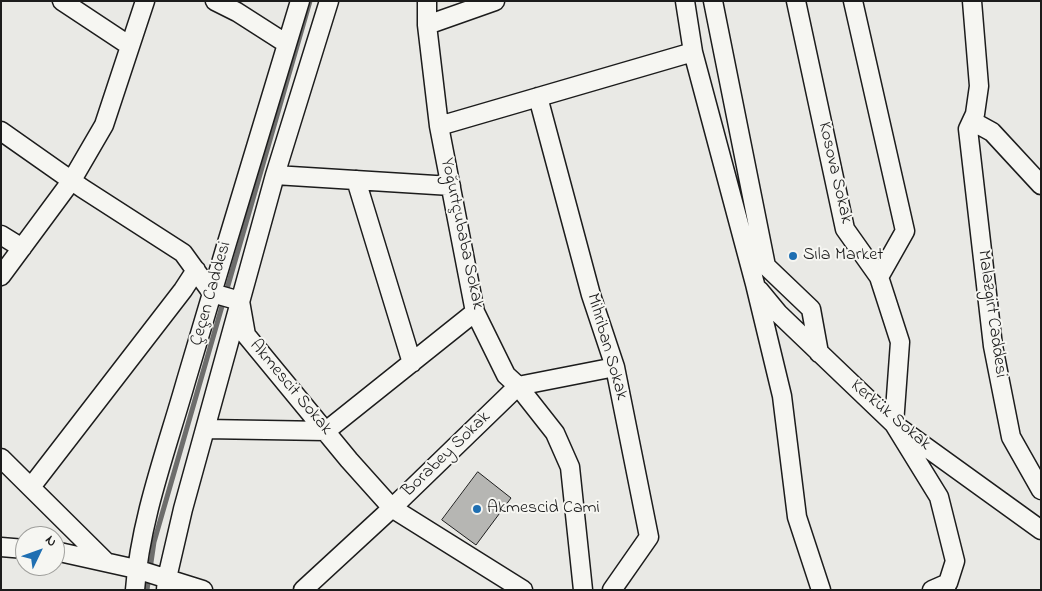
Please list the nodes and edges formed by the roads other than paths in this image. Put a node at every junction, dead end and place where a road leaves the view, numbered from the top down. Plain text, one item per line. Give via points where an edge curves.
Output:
1 (62, 1) edge
2 (145, 1) edge
3 (215, 1) edge
4 (300, 1) edge
5 (329, 1) edge
6 (427, 1) edge
7 (495, 1) edge
8 (684, 1) edge
9 (713, 1) edge
10 (796, 1) edge
11 (853, 1) edge
12 (972, 1) edge
13 (427, 25) junction
14 (287, 44) junction
15 (130, 46) junction
16 (693, 52) junction
17 (538, 97) junction
18 (970, 125) junction
19 (440, 126) junction
20 (1, 131) edge
21 (275, 175) junction
22 (72, 180) junction
23 (356, 180) junction
24 (1041, 185) edge
25 (451, 186) junction
26 (1, 235) edge
27 (22, 248) junction
28 (196, 270) junction
29 (1, 276) edge
30 (879, 277) junction
31 (755, 284) junction
32 (212, 293) junction
33 (240, 301) junction
34 (476, 312) junction
35 (819, 353) junction
36 (412, 363) junction
37 (615, 367) junction
38 (518, 386) junction
39 (894, 424) junction
40 (205, 429) junction
41 (326, 432) junction
42 (1, 458) edge
43 (31, 487) junction
44 (1041, 490) edge
45 (392, 508) junction
46 (1041, 530) edge
47 (1, 547) edge
48 (15, 548) edge
49 (65, 553) edge
50 (106, 562) junction
51 (136, 569) junction
52 (166, 584) edge
53 (135, 590) edge
54 (203, 590) edge
55 (303, 590) edge
56 (522, 590) edge
57 (583, 590) edge
58 (612, 590) edge
59 (821, 590) edge
60 (932, 590) edge

1 - 15 street
2 - 15 street
3 - 14 street
4 - 14 street, Çeçen Caddesi
5 - 21 street, Çeçen Caddesi
6 - 13 street, Yoğurtçubaba Sokak
7 - 13 street
8 - 16 street, Kerkük Sokak
9 - 35 street via 766,266 811,309
10 - 30 street, Kosova Sokak via 845,229
11 - 30 street via 905,231
12 - 18 street, Malazgirt Caddesi via 979,86
13 - 19 street, Yoğurtçubaba Sokak
14 - 32 street, Çeçen Caddesi
15 - 22 street via 104,125
16 - 17 street
16 - 31 street, Kerkük Sokak
17 - 19 street
17 - 37 street, Mihriban Sokak via 591,295
18 - 24 street via 992,132
18 - 44 street, Malazgirt Caddesi via 993,346 1011,436
19 - 25 street, Yoğurtçubaba Sokak
20 - 22 street
21 - 23 street
21 - 33 street, Çeçen Caddesi
22 - 27 street
22 - 28 street via 182,253
23 - 25 street
23 - 36 street
25 - 34 street, Yoğurtçubaba Sokak
26 - 27 street
27 - 29 street
28 - 32 street
28 - 43 street
30 - 39 street, Kosova Sokak via 900,342
31 - 35 street, Kerkük Sokak via 778,314
31 - 59 street, Kerkük Sokak via 782,396 797,517
32 - 33 street
32 - 51 street, Çeçen Caddesi via 147,517
33 - 40 street, Çeçen Caddesi
33 - 41 street, Akmescit Sokak via 246,335
34 - 36 street
34 - 38 street, Yoğurtçubaba Sokak via 506,375
35 - 39 street, Kerkük Sokak
36 - 41 street
37 - 38 street
37 - 58 street, Mihriban Sokak via 649,537
38 - 45 street, Borabey Sokak
38 - 57 street, Yoğurtçubaba Sokak via 555,433 570,467
39 - 46 street, Kerkük Sokak
39 - 60 street via 939,497 953,552 955,561 948,583
40 - 41 street
40 - 52 street, Çeçen Caddesi
41 - 45 street, Akmescit Sokak
42 - 43 street
43 - 50 street
45 - 55 street, Borabey Sokak
45 - 56 street, Akmescit Sokak
47 - 48 street
49 - 50 street
50 - 51 street
51 - 52 street
51 - 53 street, Çeçen Caddesi
52 - 54 street

